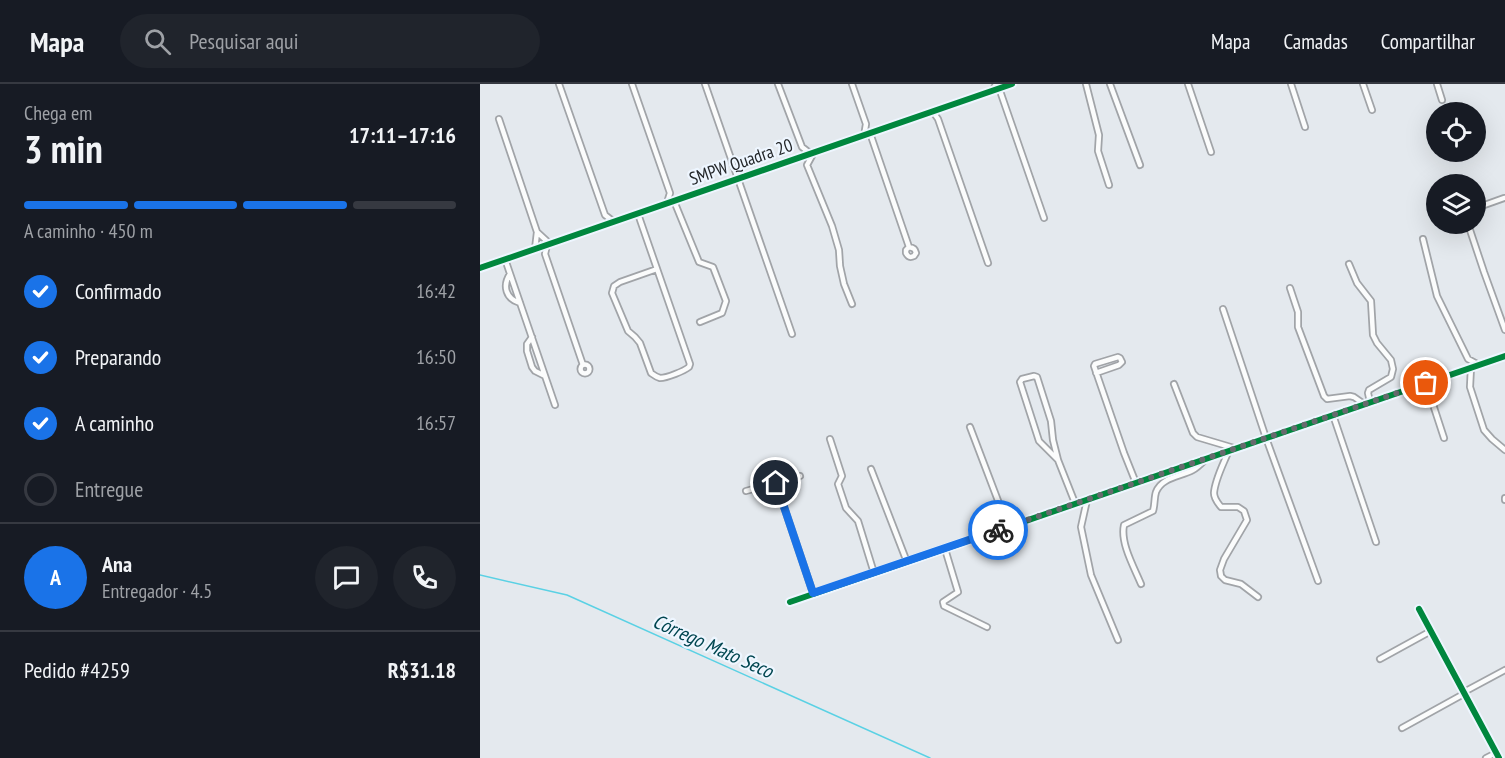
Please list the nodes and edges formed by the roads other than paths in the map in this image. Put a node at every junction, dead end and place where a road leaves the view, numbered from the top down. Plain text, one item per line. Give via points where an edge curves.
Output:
1 (559, 84) edge
2 (632, 84) edge
3 (705, 84) edge
4 (778, 84) edge
5 (852, 84) edge
6 (1010, 84) edge
7 (1086, 84) edge
8 (1110, 84) edge
9 (1188, 84) edge
10 (1291, 84) edge
11 (1363, 84) edge
12 (1437, 84) edge
13 (996, 87) edge
14 (1442, 100) dead end
15 (941, 109) junction
16 (1372, 110) dead end
17 (933, 112) junction
18 (499, 119) dead end
19 (938, 119) junction
20 (866, 124) junction
21 (1305, 127) dead end
22 (870, 133) junction
23 (802, 147) junction
24 (1211, 152) dead end
25 (812, 154) junction
26 (798, 158) junction
27 (807, 165) junction
28 (1140, 165) dead end
29 (739, 179) junction
30 (1109, 185) dead end
31 (670, 193) junction
32 (1504, 198) edge
33 (677, 200) junction
34 (667, 204) junction
35 (1486, 204) edge
36 (638, 214) junction
37 (605, 215) junction
38 (1044, 218) dead end
39 (614, 222) junction
40 (602, 226) junction
41 (537, 232) junction
42 (1471, 234) edge
43 (544, 238) junction
44 (1423, 239) dead end
45 (536, 241) junction
46 (549, 245) junction
47 (909, 247) dead end
48 (536, 249) junction
49 (545, 254) junction
50 (505, 260) junction
51 (987, 263) dead end
52 (1349, 264) dead end
53 (480, 268) edge
54 (657, 269) junction
55 (510, 274) junction
56 (1290, 288) dead end
57 (520, 303) junction
58 (852, 304) dead end
59 (1223, 309) dead end
60 (700, 322) dead end
61 (1505, 330) edge
62 (792, 334) dead end
63 (532, 337) junction
64 (1505, 356) edge
65 (1100, 362) junction
66 (584, 364) dead end
67 (1479, 365) junction
68 (1472, 367) junction
69 (1103, 370) junction
70 (1096, 373) junction
71 (545, 376) junction
72 (1426, 383) junction
73 (1174, 384) dead end
74 (1367, 403) junction
75 (555, 405) dead end
76 (1333, 415) junction
77 (970, 427) dead end
78 (1266, 438) junction
79 (1444, 438) dead end
80 (830, 439) dead end
81 (1231, 449) junction
82 (1505, 450) edge
83 (1206, 459) junction
84 (1058, 460) junction
85 (871, 469) dead end
86 (800, 476) dead end
87 (776, 483) junction
88 (1136, 483) junction
89 (746, 491) dead end
90 (1087, 500) junction
91 (1075, 503) junction
92 (1008, 527) junction
93 (1376, 542) dead end
94 (945, 549) junction
95 (907, 561) junction
96 (874, 573) junction
97 (1318, 581) dead end
98 (1141, 584) dead end
99 (813, 593) junction
100 (1258, 597) dead end
101 (790, 602) dead end
102 (1419, 609) dead end
103 (987, 627) dead end
104 (1431, 631) junction
105 (1118, 640) dead end
106 (1380, 659) dead end
107 (1505, 670) edge
108 (1464, 692) junction
109 (1402, 728) dead end
110 (1498, 755) edge
111 (1486, 758) edge

1 - 37 street
2 - 31 street
3 - 29 street
4 - 23 street
5 - 20 street
6 - 13 street, SMPW Quadra 20
7 - 30 street via 1099,135 1098,151
8 - 28 street
9 - 24 street
10 - 21 street
11 - 16 street
12 - 14 street
13 - 15 street, SMPW Quadra 20
13 - 38 street
15 - 17 street, SMPW Quadra 20
15 - 19 street
17 - 19 street
17 - 22 street, SMPW Quadra 20
18 - 41 street
19 - 51 street
20 - 22 street
20 - 22 street
22 - 25 street, SMPW Quadra 20
22 - 47 street
23 - 25 street
23 - 26 street
25 - 26 street, SMPW Quadra 20
25 - 27 street
26 - 27 street
26 - 29 street, SMPW Quadra 20
27 - 58 street via 832,226
29 - 33 street, SMPW Quadra 20
29 - 62 street
31 - 33 street
31 - 34 street
32 - 35 street
33 - 34 street, SMPW Quadra 20
33 - 60 street via 699,262 713,267 726,301 722,313
34 - 36 street, SMPW Quadra 20
36 - 39 street, SMPW Quadra 20
36 - 54 street
37 - 39 street
37 - 40 street
39 - 40 street, SMPW Quadra 20
40 - 46 street, SMPW Quadra 20
41 - 43 street
41 - 45 street
42 - 61 street
43 - 45 street
43 - 46 street
44 - 67 street via 1437,296 1468,359
45 - 48 street
46 - 48 street, SMPW Quadra 20
46 - 49 street
48 - 49 street
48 - 50 street, SMPW Quadra 20
49 - 66 street
50 - 53 street, SMPW Quadra 20
50 - 55 street
52 - 74 street via 1371,301 1374,334 1393,369 1389,379 1369,390
54 - 54 street via 690,364 686,370 662,378 651,373 640,343 628,332 612,293 620,282
55 - 57 street
55 - 57 street via 507,292
56 - 74 street via 1298,312 1298,327 1324,396 1352,396
57 - 63 street
59 - 78 street
63 - 71 street
63 - 71 street via 526,351 535,371
64 - 67 street
65 - 69 street
65 - 69 street via 1118,357 1122,362
65 - 70 street via 1094,366
67 - 68 street
68 - 72 street
68 - 82 street via 1470,387 1485,430
69 - 70 street
70 - 88 street
71 - 75 street
72 - 74 street
72 - 79 street
73 - 81 street via 1193,433
74 - 76 street
76 - 78 street
76 - 93 street
77 - 92 street
78 - 81 street
78 - 97 street
80 - 96 street via 842,476 838,484 846,508 858,521
81 - 83 street
81 - 100 street via 1214,494 1221,507 1238,507 1247,520 1224,559 1221,576
83 - 88 street
83 - 98 street via 1193,470 1161,485 1153,511 1122,528
84 - 84 street via 1037,377 1022,379 1039,441
84 - 91 street
85 - 95 street
86 - 87 street
87 - 89 street
87 - 99 street
88 - 90 street
90 - 91 street
90 - 105 street via 1081,526 1091,575
91 - 92 street
92 - 94 street
94 - 95 street
94 - 103 street via 957,592 943,602 944,606
95 - 96 street
96 - 99 street
99 - 101 street
102 - 104 street
104 - 106 street
104 - 108 street
107 - 108 street
108 - 109 street
108 - 110 street
110 - 111 street

